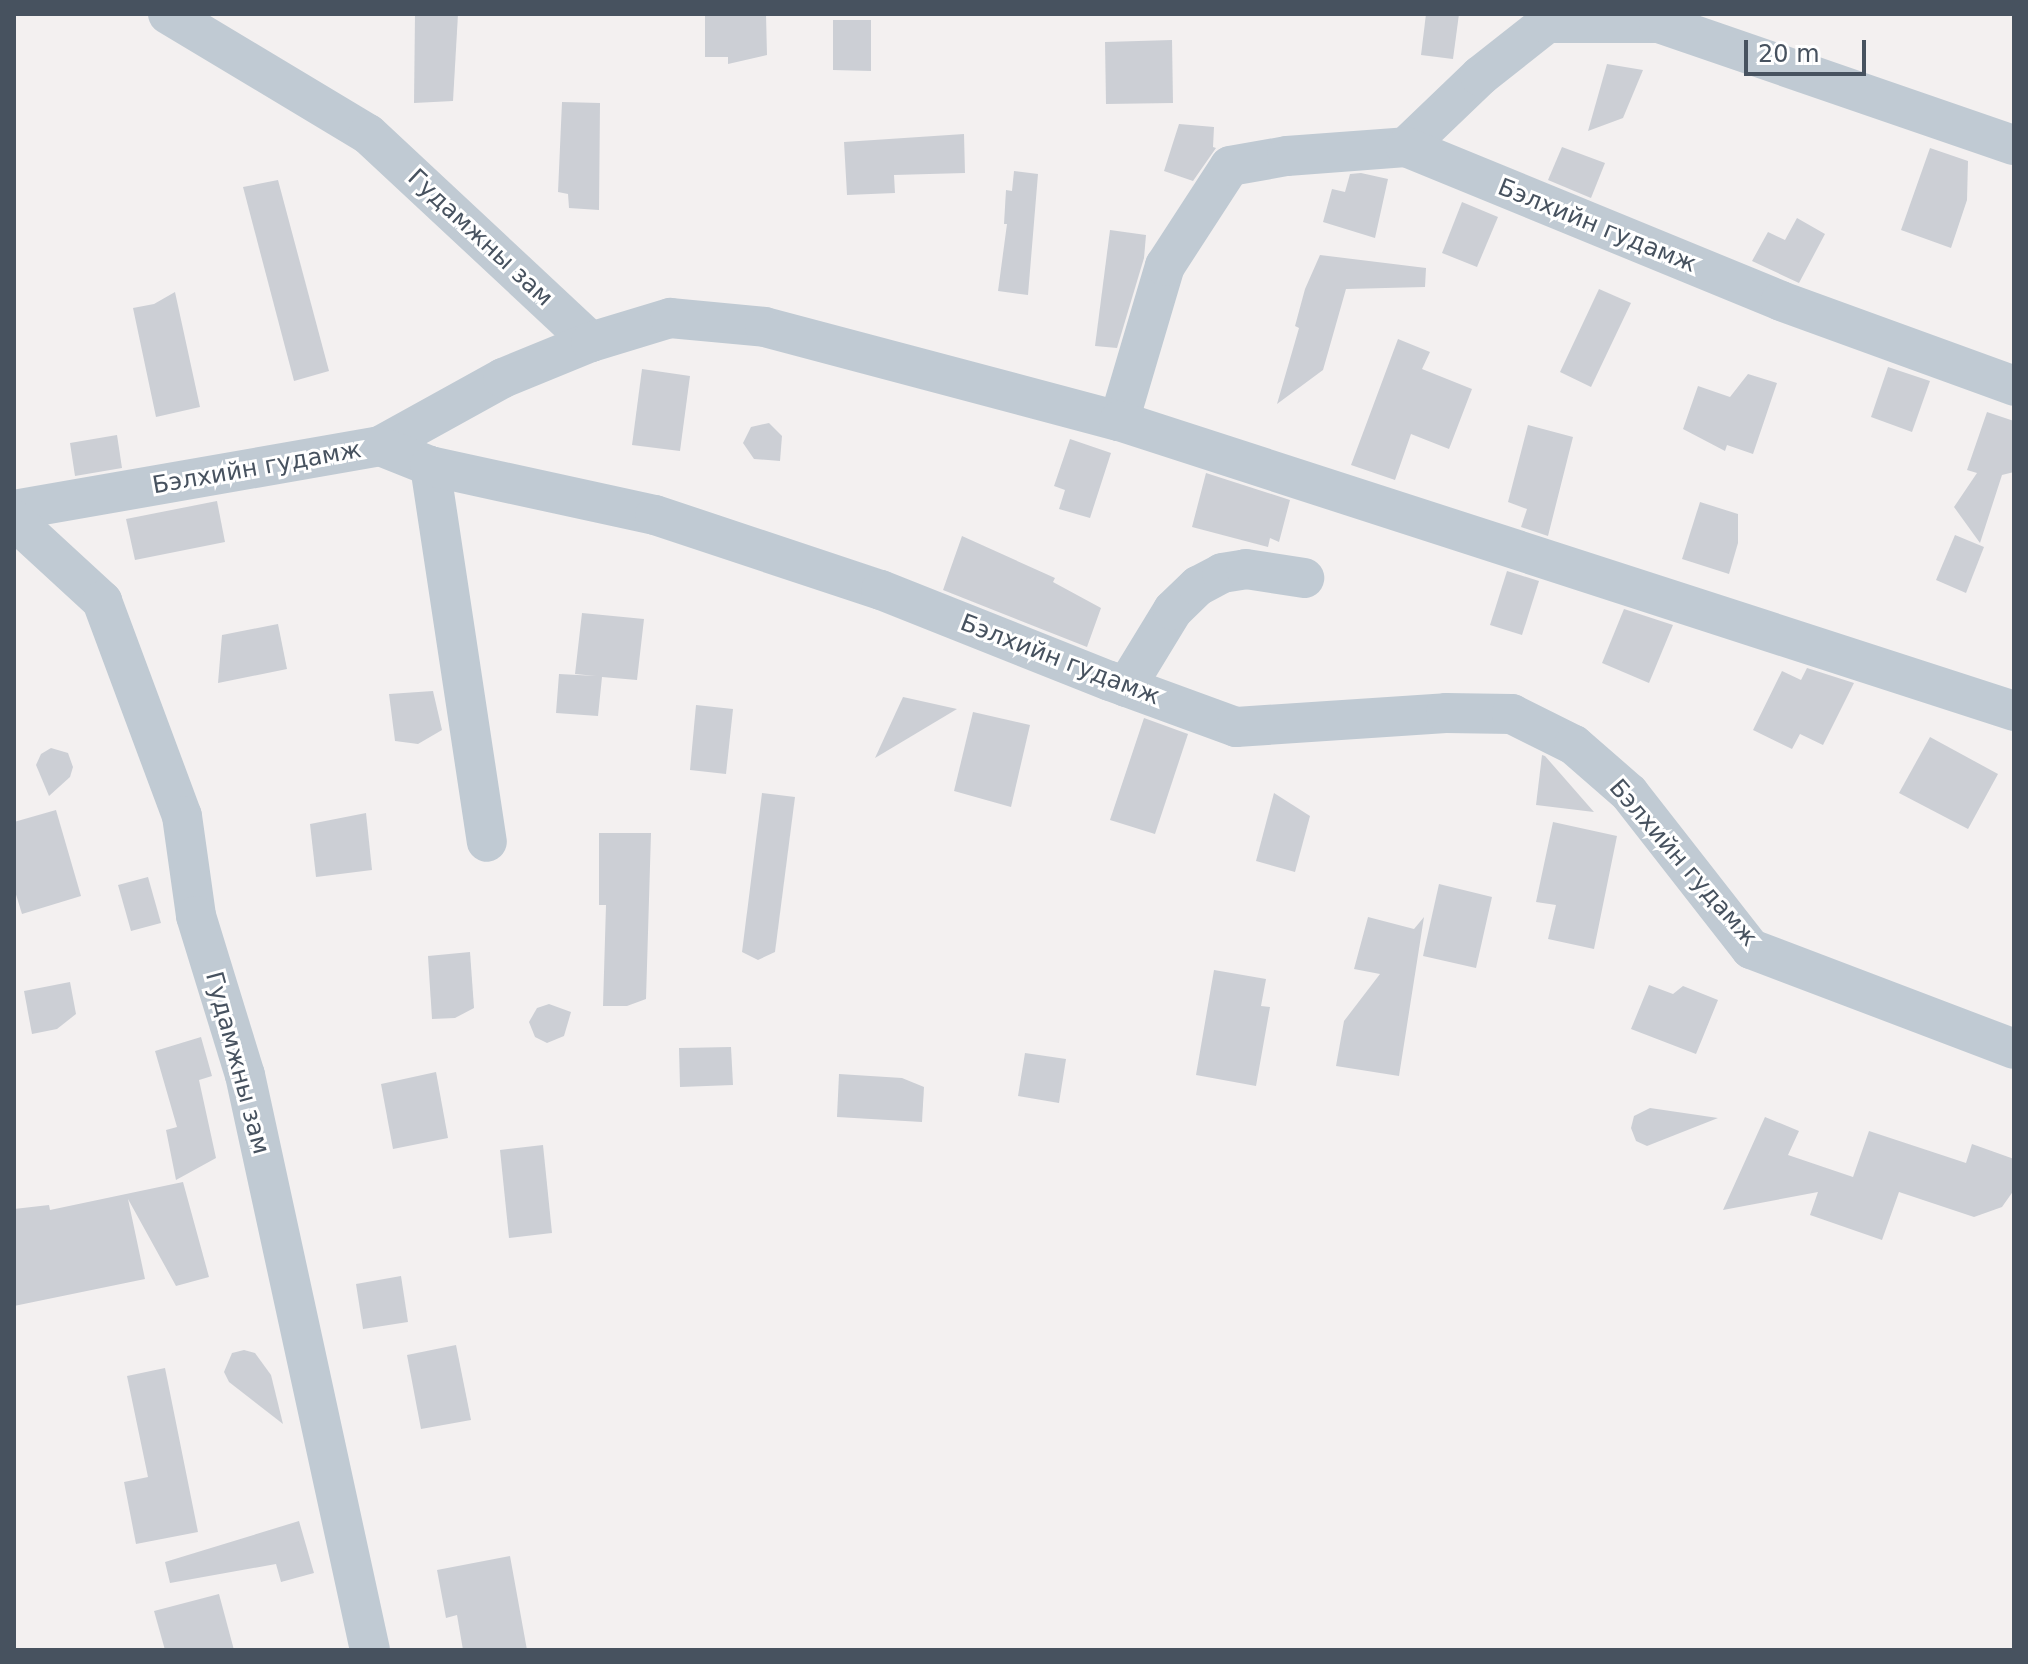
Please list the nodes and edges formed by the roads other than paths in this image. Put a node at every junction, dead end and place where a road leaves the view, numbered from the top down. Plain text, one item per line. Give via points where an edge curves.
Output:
1 (168, 14) edge
2 (2014, 145) edge
3 (1406, 147) junction
4 (591, 342) junction
5 (2014, 386) edge
6 (1119, 421) junction
7 (380, 446) junction
8 (430, 466) junction
9 (14, 510) edge
10 (14, 520) edge
11 (1304, 578) dead end
12 (1126, 687) junction
13 (2014, 711) edge
14 (487, 842) dead end
15 (2014, 1049) edge
16 (370, 1650) edge

1 - 4 street, Гудамжны зам via 368,134
2 - 3 street via 1659,23 1547,23 1480,76
3 - 5 street, Бэлхийн гудамж via 1781,301
3 - 6 street, Бэлхийн гудамж via 1230,166 1165,266
4 - 6 street via 670,318 765,327
4 - 7 street via 503,378
6 - 13 street
7 - 8 street, Бэлхийн гудамж
7 - 9 street, Бэлхийн гудамж
8 - 12 street, Бэлхийн гудамж via 655,515 881,590
8 - 14 street
10 - 16 street, Гудамжны зам via 102,601 182,816 196,916 245,1075
11 - 12 street via 1246,569 1222,573 1198,586 1173,610
12 - 15 street, Бэлхийн гудамж via 1236,727 1446,713 1512,714 1574,745 1629,793 1751,949

